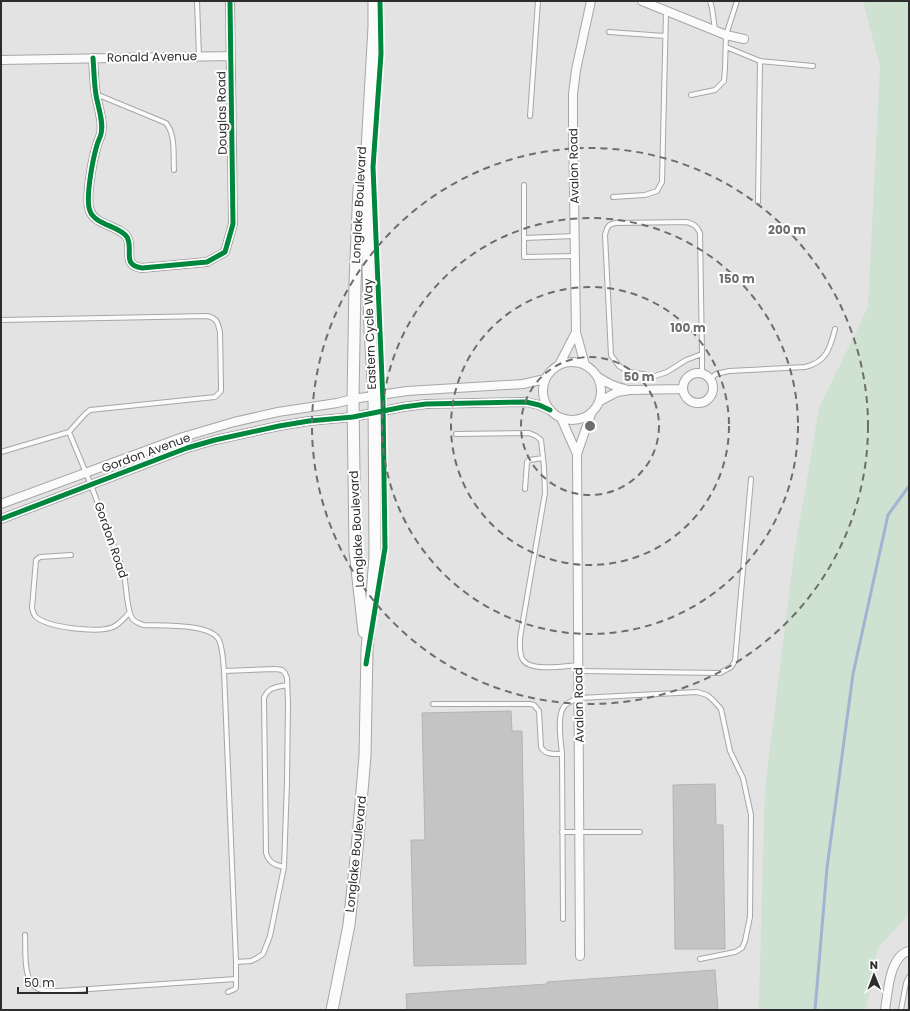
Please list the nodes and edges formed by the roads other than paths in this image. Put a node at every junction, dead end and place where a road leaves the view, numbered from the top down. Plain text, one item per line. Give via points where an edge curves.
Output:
1 (197, 1) edge
2 (230, 1) edge
3 (369, 1) edge
4 (374, 1) edge
5 (538, 1) edge
6 (591, 1) edge
7 (642, 1) edge
8 (710, 1) edge
9 (737, 1) edge
10 (666, 11) junction
11 (715, 30) junction
12 (609, 32) dead end
13 (726, 35) junction
14 (665, 36) junction
15 (744, 40) dead end
16 (726, 47) junction
17 (199, 56) junction
18 (231, 56) junction
19 (93, 58) junction
20 (1, 60) edge
21 (760, 61) junction
22 (813, 66) dead end
23 (96, 94) junction
24 (691, 95) dead end
25 (530, 116) dead end
26 (174, 170) dead end
27 (524, 185) dead end
28 (613, 197) dead end
29 (758, 202) dead end
30 (575, 236) junction
31 (524, 238) junction
32 (575, 256) junction
33 (1, 320) edge
34 (835, 329) dead end
35 (576, 332) junction
36 (702, 354) junction
37 (559, 365) junction
38 (585, 365) junction
39 (702, 373) junction
40 (598, 376) junction
41 (545, 379) junction
42 (710, 379) junction
43 (682, 389) junction
44 (630, 390) junction
45 (374, 396) junction
46 (353, 399) junction
47 (600, 401) junction
48 (550, 410) junction
49 (374, 412) junction
50 (591, 414) junction
51 (353, 417) junction
52 (562, 418) junction
53 (69, 432) junction
54 (456, 434) dead end
55 (1, 452) edge
56 (577, 454) junction
57 (543, 458) junction
58 (86, 473) junction
59 (751, 479) dead end
60 (91, 485) junction
61 (526, 489) dead end
62 (1, 504) edge
63 (1, 520) edge
64 (71, 555) dead end
65 (129, 612) junction
66 (366, 648) junction
67 (578, 668) junction
68 (224, 670) junction
69 (287, 685) junction
70 (579, 698) junction
71 (433, 704) dead end
72 (562, 754) junction
73 (580, 831) junction
74 (562, 832) junction
75 (640, 832) dead end
76 (284, 867) junction
77 (563, 919) dead end
78 (25, 935) dead end
79 (909, 951) edge
80 (580, 956) dead end
81 (700, 959) dead end
82 (236, 962) junction
83 (909, 977) edge
84 (236, 978) junction
85 (228, 992) dead end
86 (332, 1010) edge
87 (885, 1010) edge
88 (901, 1010) edge

1 - 17 lane
2 - 18 street, Douglas Road
3 - 46 main road, Longlake Boulevard via 355,283
4 - 45 main road, Longlake Boulevard via 366,203
5 - 25 lane
6 - 30 street, Avalon Road via 576,70 574,94
7 - 10 street
8 - 11 lane
9 - 13 lane
10 - 11 street
10 - 14 lane
11 - 13 street
12 - 14 lane
13 - 15 street
13 - 16 lane
14 - 28 lane via 662,182 657,191 645,195
16 - 21 lane
16 - 24 lane via 724,81 715,90
17 - 18 street, Ronald Avenue
17 - 19 street, Ronald Avenue
18 - 23 street, Douglas Road via 233,224 225,252 207,262 135,267 131,264 130,245 126,236 97,220 90,213 90,182 102,126
19 - 20 street, Ronald Avenue
19 - 23 street
21 - 22 lane
21 - 29 lane
23 - 26 lane via 166,123 172,136
27 - 31 lane
30 - 31 lane
30 - 32 street, Avalon Road
31 - 32 lane via 524,257
32 - 35 street, Avalon Road
33 - 53 lane via 207,316 216,319 220,332 219,394 215,397 90,410
34 - 42 lane via 828,351 815,365 729,371 716,374
35 - 37 street
35 - 38 street
36 - 36 lane via 700,233 697,227 686,222 610,224 605,235 611,355 619,366 629,372 655,376
36 - 39 lane
37 - 38 street via 572,362
37 - 41 street
38 - 40 street
39 - 42 street
39 - 43 street via 688,376 682,384
40 - 44 street via 617,387
40 - 47 street via 602,393
41 - 45 street, Gordon Avenue via 503,386
41 - 48 street via 543,395
42 - 43 street via 713,384 712,394 700,403 686,398
43 - 44 street
44 - 47 street via 617,392
45 - 46 street, Gordon Avenue
45 - 49 main road, Longlake Boulevard
46 - 51 main road, Longlake Boulevard
46 - 58 street, Gordon Avenue via 234,422 183,437
47 - 50 street
48 - 49 street, Gordon Avenue via 526,402 426,404
48 - 52 street
49 - 51 street, Gordon Avenue
49 - 66 main road, Longlake Boulevard via 375,557
50 - 52 street via 576,420
50 - 56 street, Avalon Road
51 - 60 street, Gordon Avenue via 287,424 215,440 187,448
51 - 66 main road, Longlake Boulevard via 355,551
52 - 56 street, Avalon Road
53 - 55 lane
53 - 58 lane, Gordon Road
54 - 57 lane via 528,433 541,440
56 - 67 street, Avalon Road
57 - 61 lane via 527,462
57 - 67 lane via 545,492 520,638 521,659 527,665 536,667
58 - 60 lane, Gordon Road
58 - 62 street, Gordon Avenue
59 - 67 lane via 735,662 731,667 720,673
60 - 63 street, Gordon Avenue
60 - 65 lane, Gordon Road via 124,573
64 - 65 lane via 40,557 36,560 32,608 37,618 64,627 86,630 114,627
65 - 68 lane via 132,618 142,625 193,628 214,634 221,644
66 - 86 main road, Longlake Boulevard via 365,756 357,849 349,925
67 - 70 street, Avalon Road
68 - 69 lane via 282,670
68 - 82 lane
69 - 76 lane via 288,754
69 - 76 lane via 270,689 264,698 266,853 271,863
70 - 72 lane via 563,708
70 - 73 street, Avalon Road
70 - 81 lane via 697,692 707,695 721,709 730,751 743,778 751,815 750,917 742,948
71 - 72 lane via 534,705 539,712 541,747 548,753
72 - 74 lane
73 - 74 lane
73 - 75 lane
73 - 80 street, Avalon Road
74 - 77 lane
76 - 82 lane via 270,936 263,954 251,961
78 - 84 lane via 28,976 30,983 40,990 60,991
79 - 87 street via 904,952 894,965
82 - 84 lane
83 - 88 lane
84 - 85 lane via 235,990

